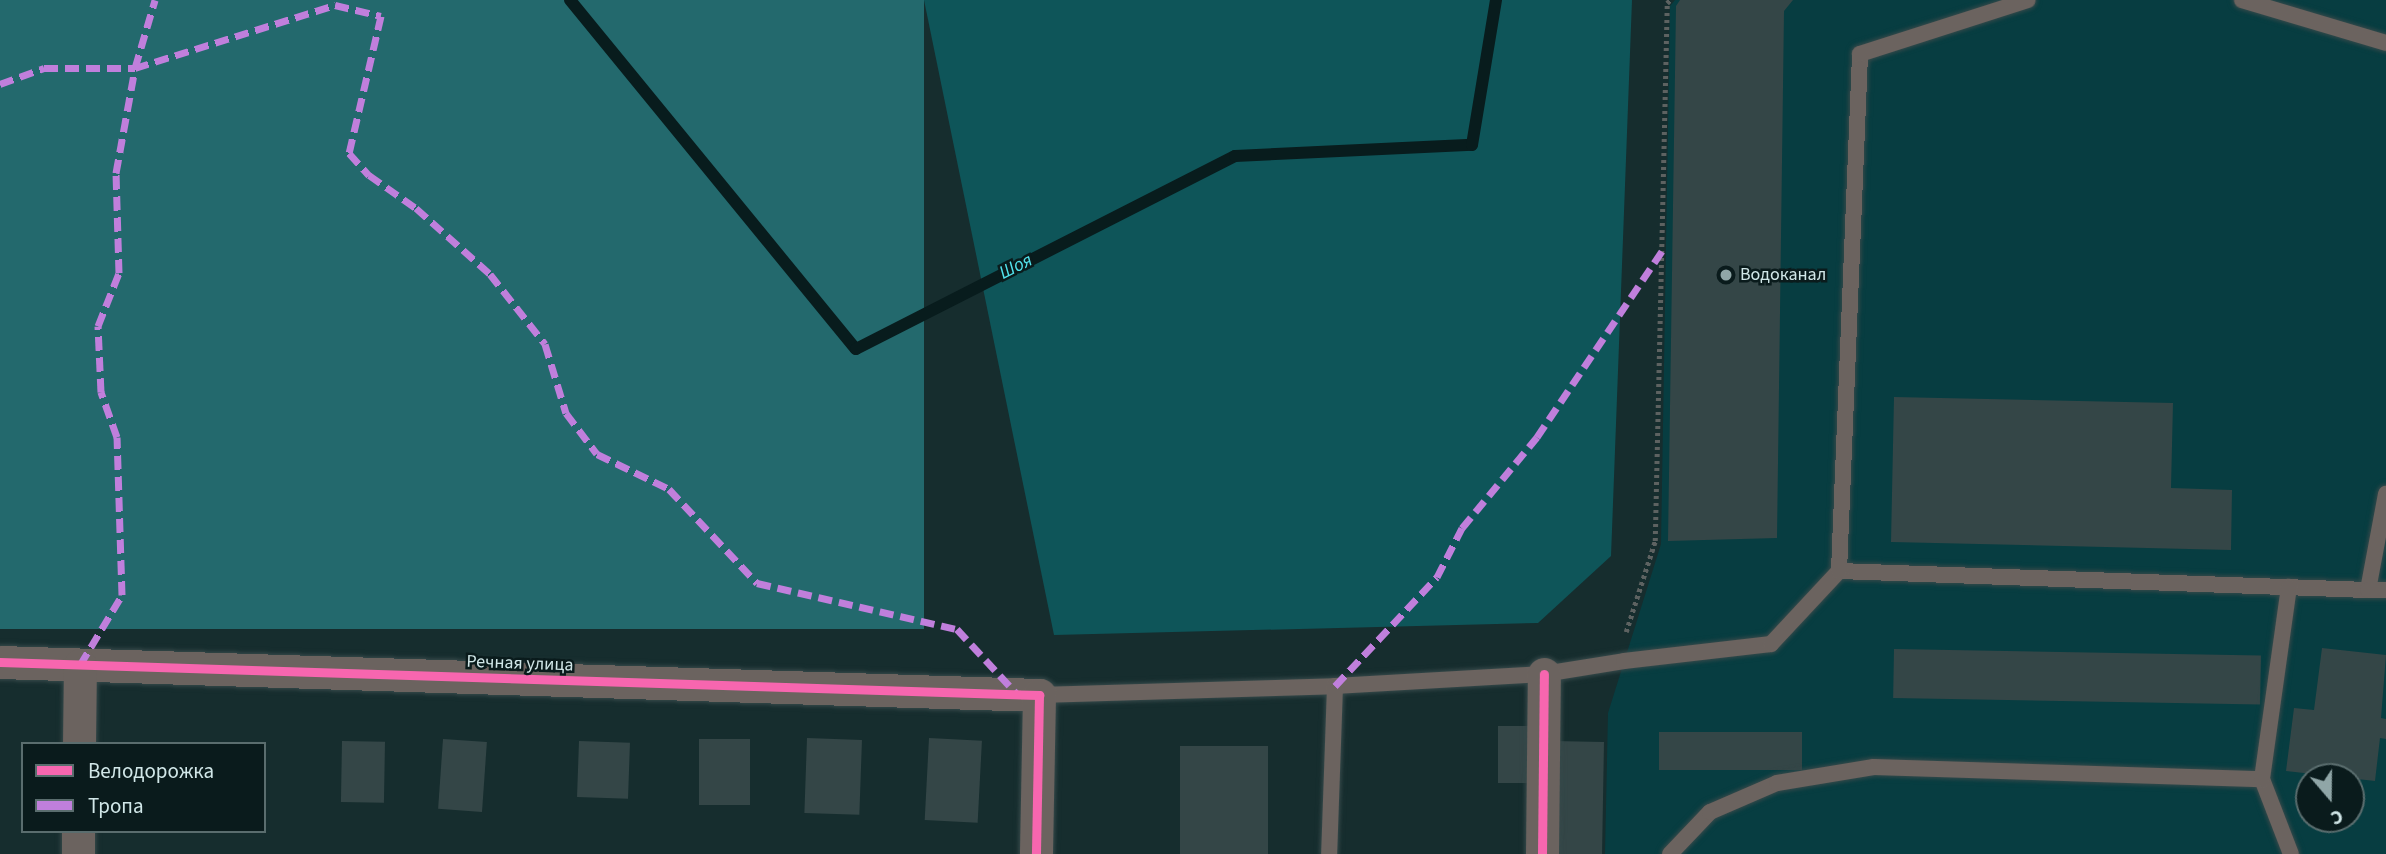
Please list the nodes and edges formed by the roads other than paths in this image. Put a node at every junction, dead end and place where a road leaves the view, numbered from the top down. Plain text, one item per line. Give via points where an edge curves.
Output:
1 (2028, 0) edge
2 (2242, 0) edge
3 (2386, 43) edge
4 (2386, 494) edge
5 (1839, 571) junction
6 (2289, 587) junction
7 (2368, 590) junction
8 (2386, 590) edge
9 (0, 662) edge
10 (80, 664) junction
11 (1544, 674) junction
12 (1335, 686) junction
13 (1038, 695) junction
14 (79, 742) edge
15 (2262, 779) junction
16 (78, 833) edge
17 (78, 854) edge
18 (1036, 854) edge
19 (1329, 854) edge
20 (1542, 854) edge
21 (1670, 854) edge
22 (2291, 854) edge

1 - 5 lane via 1860,54
2 - 3 lane
4 - 7 lane
5 - 6 lane
5 - 11 lane via 1771,644
6 - 7 lane
6 - 15 lane
7 - 8 lane
9 - 10 street, Речная улица
10 - 13 street, Речная улица
10 - 14 street
11 - 12 lane
11 - 20 street
12 - 13 lane
12 - 19 lane
13 - 18 street
15 - 21 lane via 1874,767 1777,783 1710,812
15 - 22 lane
16 - 17 street

